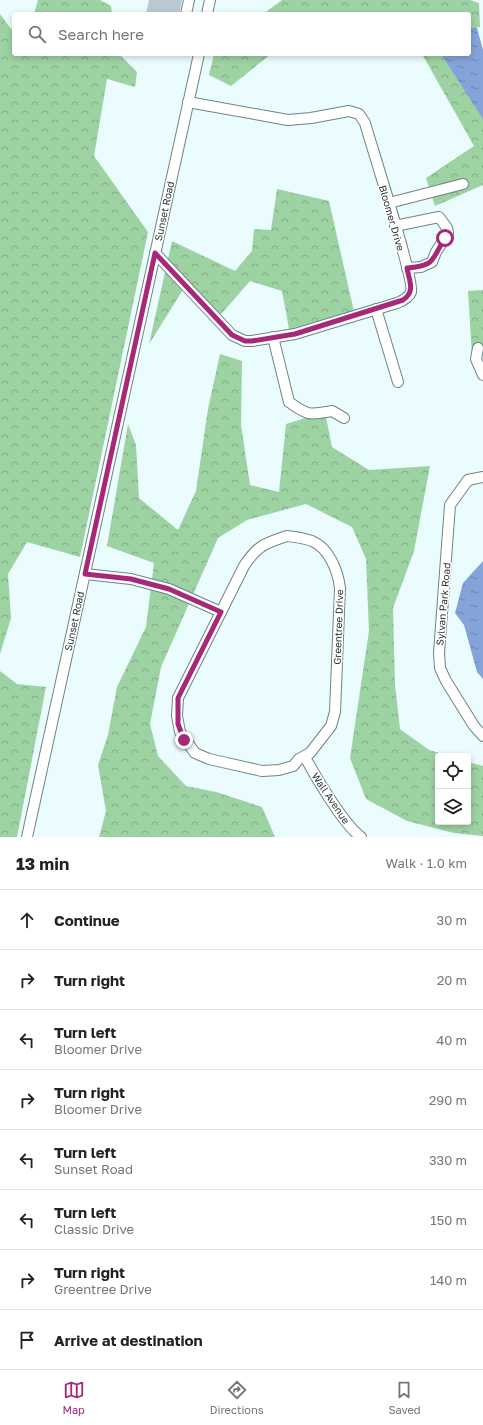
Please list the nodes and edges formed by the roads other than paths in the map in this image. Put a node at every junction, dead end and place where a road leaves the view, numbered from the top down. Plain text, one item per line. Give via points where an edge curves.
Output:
1 (189, 0) edge
2 (210, 0) edge
3 (186, 12) edge
4 (207, 12) edge
5 (199, 56) edge
6 (188, 102) junction
7 (463, 184) dead end
8 (389, 203) junction
9 (395, 226) junction
10 (155, 253) junction
11 (407, 268) junction
12 (376, 309) junction
13 (273, 338) junction
14 (478, 348) dead end
15 (483, 375) edge
16 (398, 382) dead end
17 (344, 418) dead end
18 (483, 477) edge
19 (85, 574) junction
20 (221, 612) junction
21 (483, 736) edge
22 (305, 757) junction
23 (27, 837) edge
24 (361, 837) edge

1 - 3 street
2 - 4 street
5 - 6 street, Sunset Road
6 - 8 street, Bloomer Drive via 288,120 311,118 344,110 355,112 365,123
6 - 10 street, Sunset Road
7 - 8 street
8 - 9 street, Bloomer Drive
9 - 11 street, Bloomer Drive
9 - 11 street via 439,217 447,228 448,233 432,262 421,267
10 - 13 street, Bloomer Drive via 232,335 245,341
10 - 19 street, Sunset Road
11 - 12 street, Bloomer Drive via 411,293 403,300
12 - 13 street, Bloomer Drive via 295,334
12 - 16 street
13 - 17 street via 289,402 309,414 319,415 332,411
14 - 15 street via 476,359
18 - 21 street, Sylvan Park Road via 468,480 450,505 439,661 446,682
19 - 20 street via 131,579 169,589
19 - 23 street, Sunset Road
20 - 22 street, Greentree Drive via 178,698 178,724 184,740 195,754 255,770 284,769
20 - 22 street, Greentree Drive via 252,553 264,543 287,536 312,541 332,561 340,588 335,712 331,726
22 - 24 street, Wall Avenue via 345,819

